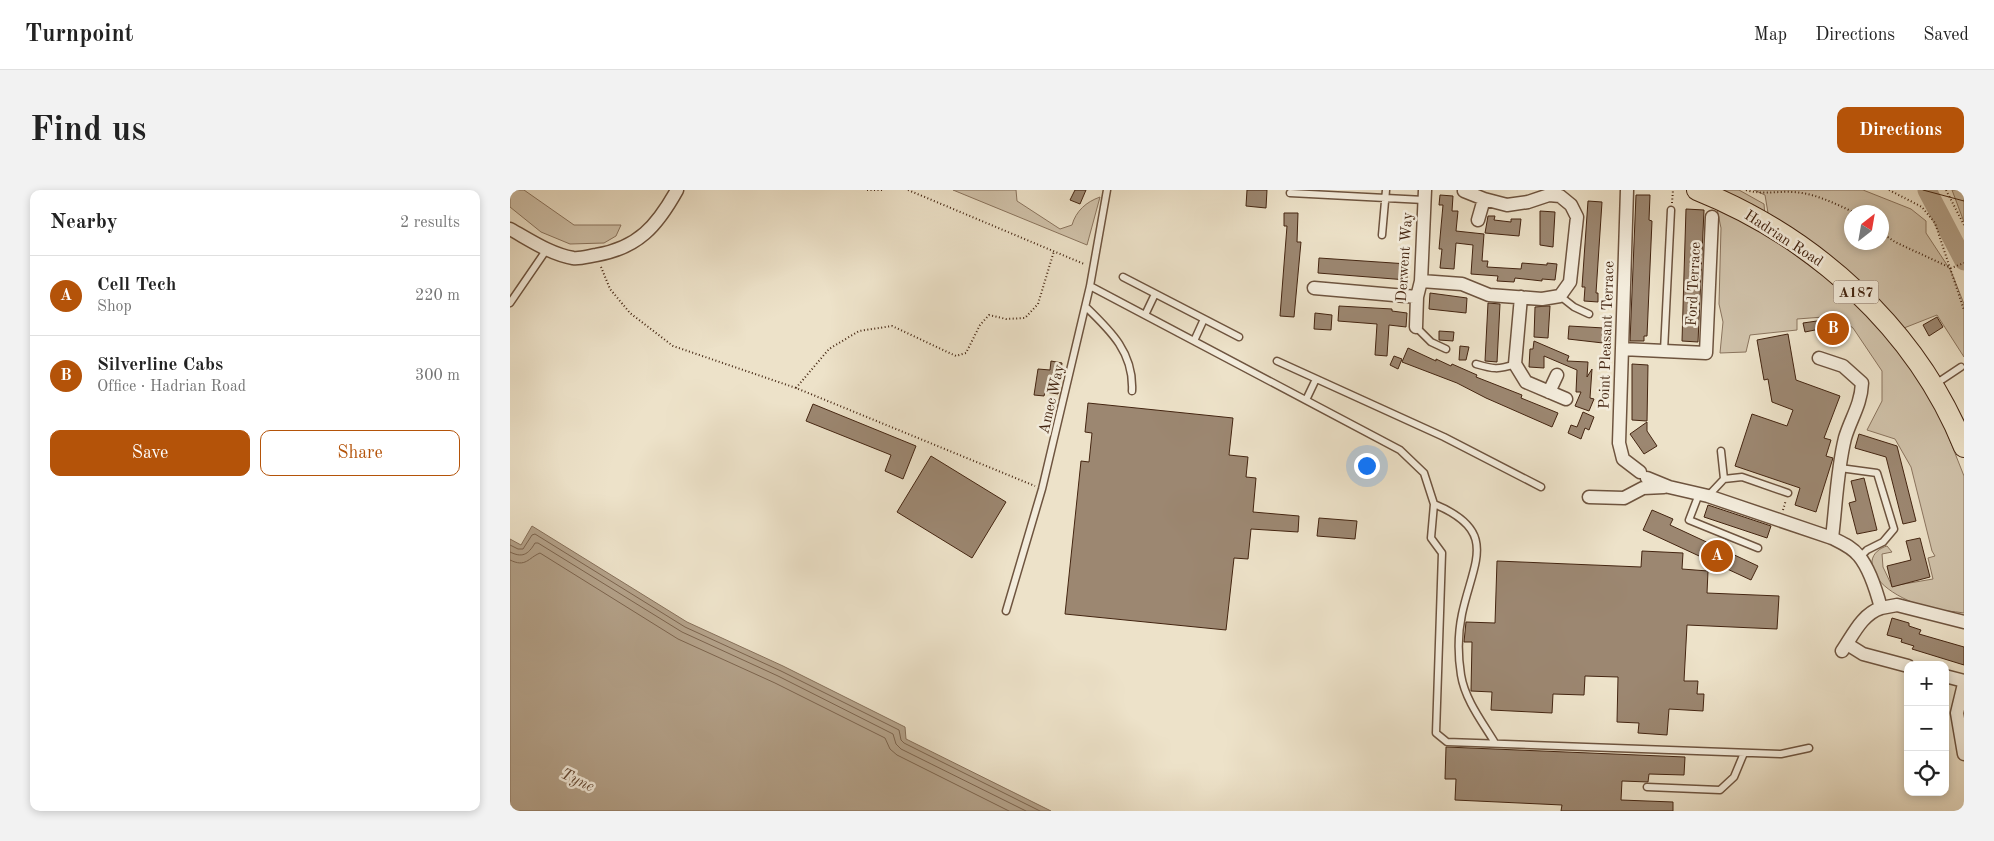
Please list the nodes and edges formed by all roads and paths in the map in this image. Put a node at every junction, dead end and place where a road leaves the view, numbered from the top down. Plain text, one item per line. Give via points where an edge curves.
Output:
1 (677, 190) edge
2 (866, 190) edge
3 (883, 190) edge
4 (908, 190) edge
5 (1106, 190) edge
6 (1386, 190) edge
7 (1626, 190) edge
8 (1673, 190) edge
9 (1696, 190) edge
10 (1746, 190) edge
11 (1762, 190) edge
12 (1889, 190) edge
13 (1946, 190) edge
14 (1464, 191) edge
15 (1757, 192) junction
16 (1290, 193) dead end
17 (1425, 195) edge
18 (1385, 198) junction
19 (1484, 199) junction
20 (1844, 208) edge
21 (1671, 210) joint
22 (1712, 217) dead end
23 (1478, 220) dead end
24 (1964, 225) edge
25 (510, 229) edge
26 (1382, 235) dead end
27 (1889, 238) edge
28 (547, 249) junction
29 (1054, 251) junction
30 (597, 255) junction
31 (1964, 263) edge
32 (1093, 268) junction
33 (1951, 268) junction
34 (1123, 277) dead end
35 (1421, 281) junction
36 (1090, 286) junction
37 (1314, 288) dead end
38 (1155, 294) junction
39 (1560, 296) junction
40 (1417, 297) junction
41 (1521, 297) junction
42 (510, 303) edge
43 (1086, 307) junction
44 (1964, 310) edge
45 (1589, 314) dead end
46 (1145, 315) junction
47 (1204, 319) junction
48 (1416, 327) joint
49 (1239, 337) dead end
50 (1194, 341) junction
51 (1446, 349) dead end
52 (1622, 349) junction
53 (1664, 351) junction
54 (1819, 358) dead end
55 (1277, 361) dead end
56 (1476, 364) dead end
57 (1515, 364) junction
58 (1961, 367) dead end
59 (1556, 375) dead end
60 (1316, 378) junction
61 (1933, 386) junction
62 (796, 388) junction
63 (1132, 391) dead end
64 (1549, 392) junction
65 (1566, 399) dead end
66 (1306, 400) junction
67 (1964, 447) edge
68 (1721, 451) dead end
69 (1840, 468) junction
70 (1724, 479) junction
71 (1541, 487) dead end
72 (1669, 487) junction
73 (1042, 489) junction
74 (1788, 493) joint
75 (1704, 495) junction
76 (1589, 497) dead end
77 (1434, 504) junction
78 (1780, 520) junction
79 (1832, 538) junction
80 (1758, 548) dead end
81 (1860, 557) junction
82 (1881, 608) junction
83 (1006, 611) dead end
84 (1964, 622) edge
85 (1904, 665) edge
86 (1949, 677) edge
87 (1964, 682) edge
88 (1496, 744) junction
89 (1809, 748) dead end
90 (1744, 753) junction
91 (1964, 754) edge
92 (1647, 787) dead end

1 - 30 street via 667,208 638,240 616,251
2 - 3 path
4 - 29 path
5 - 32 lane, Amec Way
6 - 18 lane
7 - 52 street, Point Pleasant Terrace
8 - 21 path
9 - 61 main road, Hadrian Road / A187 via 1758,219 1827,266 1893,331
10 - 15 path
11 - 15 path
12 - 33 path via 1929,214
13 - 24 path
14 - 19 street
15 - 20 path via 1810,195
16 - 18 lane
17 - 18 lane
17 - 35 street, Derwent Way
18 - 26 lane
19 - 23 street
19 - 39 street via 1506,204 1528,202 1549,195 1560,196 1571,205 1577,217 1570,282
21 - 53 lane
22 - 53 street, Ford Terrace via 1706,353
25 - 28 street
27 - 33 path
28 - 30 street via 576,258
28 - 42 lane
29 - 32 path
29 - 62 path via 1038,304 1025,318 1006,319 989,315 980,325 966,353 956,356 892,326 859,331 828,350
30 - 62 path via 610,288 630,313 673,346
31 - 33 path
32 - 36 lane, Amec Way
33 - 44 path
34 - 38 lane
35 - 40 street, Derwent Way
35 - 41 street via 1462,284 1489,295
36 - 43 lane, Amec Way
36 - 46 lane
37 - 40 street
38 - 46 lane
38 - 47 lane
39 - 41 street via 1542,299
39 - 45 lane
40 - 48 street, Derwent Way
41 - 57 street
43 - 63 lane via 1122,346 1130,367
43 - 73 lane, Amec Way
46 - 50 lane
47 - 49 lane
47 - 50 lane
48 - 51 lane via 1431,342
50 - 66 lane
52 - 53 street
52 - 72 street, Point Pleasant Terrace via 1619,443 1623,459 1643,475
54 - 69 street via 1842,366 1862,382 1859,406 1846,437
55 - 60 lane
56 - 57 lane via 1494,369
57 - 64 street via 1526,382
58 - 61 lane
59 - 64 street
60 - 66 lane
60 - 71 lane
61 - 67 main road, Hadrian Road / A187
62 - 73 path
64 - 65 street
66 - 77 lane via 1400,450 1424,474
68 - 70 lane
69 - 79 street
69 - 81 lane via 1877,473 1894,529 1883,542 1866,550
70 - 74 lane via 1742,477
70 - 75 lane
72 - 75 street
72 - 76 street via 1644,488 1624,498
73 - 83 lane, Amec Way
74 - 78 path
75 - 78 street
75 - 80 lane via 1689,520
77 - 88 lane via 1452,511 1463,520 1474,532 1478,547 1459,629 1461,677 1468,698
77 - 88 lane via 1431,538 1442,553 1436,733 1447,742
78 - 79 street
79 - 81 street
81 - 82 street
82 - 84 street via 1897,605
82 - 85 street via 1874,610 1858,626 1845,648
86 - 87 street
87 - 91 street via 1957,714
88 - 90 lane
89 - 90 lane via 1781,754
90 - 92 lane via 1734,777 1720,790

